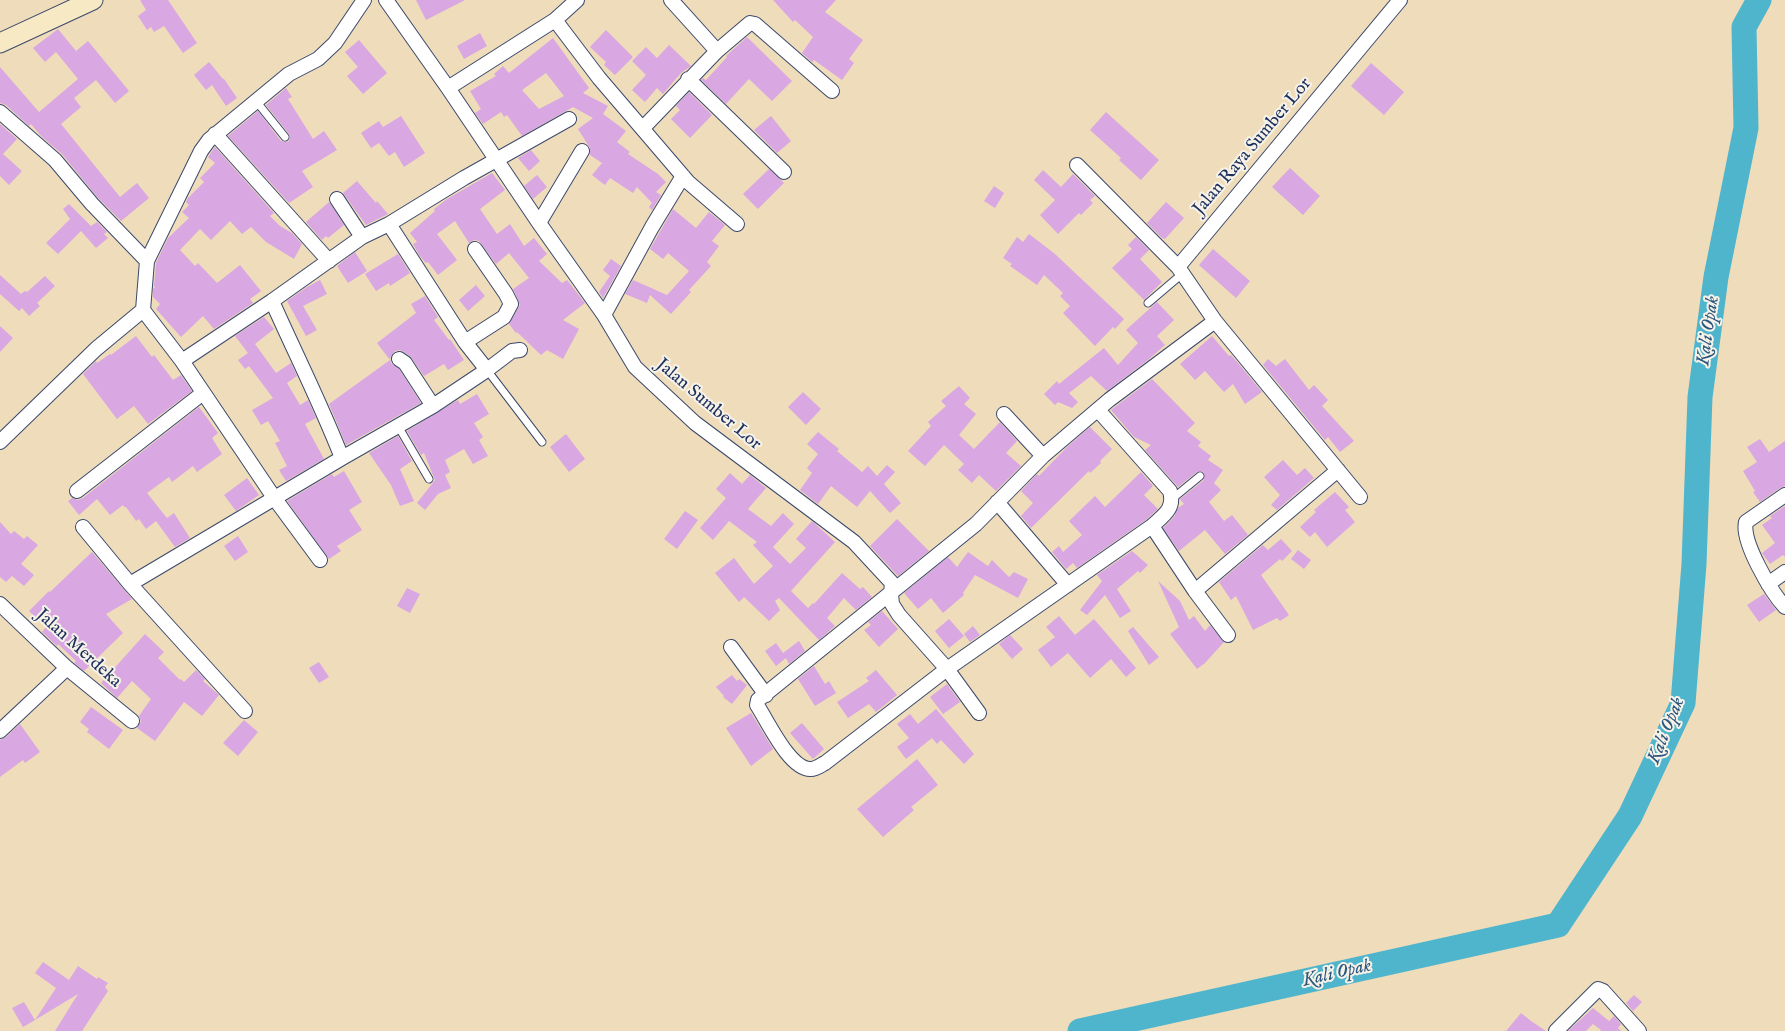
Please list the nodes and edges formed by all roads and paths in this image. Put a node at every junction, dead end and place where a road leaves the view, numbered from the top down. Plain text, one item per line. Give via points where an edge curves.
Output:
1 (93, 0) edge
2 (364, 0) edge
3 (386, 0) edge
4 (577, 0) edge
5 (670, 0) edge
6 (1400, 0) edge
7 (555, 20) junction
8 (0, 43) edge
9 (717, 51) junction
10 (688, 79) junction
11 (448, 88) junction
12 (832, 91) dead end
13 (256, 101) junction
14 (0, 112) edge
15 (569, 119) dead end
16 (643, 128) junction
17 (215, 134) junction
18 (285, 137) dead end
19 (582, 151) dead end
20 (497, 160) junction
21 (1077, 165) dead end
22 (784, 172) dead end
23 (683, 176) junction
24 (337, 199) dead end
25 (538, 223) junction
26 (389, 224) junction
27 (737, 224) dead end
28 (362, 237) junction
29 (475, 249) dead end
30 (329, 261) junction
31 (147, 262) junction
32 (1180, 270) junction
33 (272, 301) junction
34 (1148, 303) dead end
35 (144, 310) junction
36 (604, 315) junction
37 (1215, 321) junction
38 (465, 342) junction
39 (520, 350) dead end
40 (400, 359) dead end
41 (182, 361) junction
42 (487, 370) junction
43 (204, 393) junction
44 (433, 406) junction
45 (1098, 410) junction
46 (1004, 414) dead end
47 (398, 426) junction
48 (2, 435) edge
49 (542, 442) dead end
50 (1043, 456) junction
51 (342, 458) junction
52 (1338, 470) junction
53 (1200, 476) dead end
54 (428, 480) dead end
55 (77, 491) dead end
56 (1785, 495) edge
57 (1360, 497) dead end
58 (275, 498) junction
59 (1172, 499) junction
60 (997, 502) junction
61 (1152, 526) junction
62 (83, 527) dead end
63 (320, 560) dead end
64 (1785, 572) edge
65 (130, 584) junction
66 (1768, 584) junction
67 (1068, 585) junction
68 (1195, 590) junction
69 (890, 594) junction
70 (0, 604) edge
71 (1785, 607) edge
72 (1228, 635) dead end
73 (731, 647) dead end
74 (67, 668) junction
75 (946, 669) junction
76 (766, 695) junction
77 (245, 711) dead end
78 (979, 713) dead end
79 (132, 721) dead end
80 (0, 731) edge
81 (1556, 1031) edge
82 (1639, 1031) edge

1 - 8 street
2 - 13 street via 335,43 318,60 289,74
3 - 11 street, Jalan Sumber Lor
4 - 7 street
5 - 9 street
6 - 32 street, Jalan Raya Sumber Lor
7 - 11 street
7 - 16 street via 599,78
9 - 10 street
9 - 12 street via 750,23 755,24
10 - 16 street
10 - 22 street
11 - 20 street, Jalan Sumber Lor
13 - 17 street
13 - 18 lane
14 - 31 street via 55,160
15 - 20 street
16 - 23 street
17 - 30 street
17 - 31 street via 201,151
19 - 25 street
20 - 25 street, Jalan Sumber Lor
20 - 26 street
21 - 32 street
23 - 27 street
23 - 36 street
24 - 28 street
25 - 36 street, Jalan Sumber Lor
26 - 28 street
26 - 38 street
28 - 30 street
29 - 38 street via 511,304 504,317
30 - 33 street
31 - 35 street
32 - 34 lane
32 - 37 street
33 - 41 street
33 - 51 street via 322,406
35 - 41 street
35 - 48 street
36 - 69 street, Jalan Sumber Lor via 635,368 695,423 854,542 892,583
37 - 45 street
37 - 52 street
38 - 42 street
39 - 42 street via 512,351
40 - 44 street
41 - 43 street
42 - 44 street
42 - 49 lane
43 - 55 street
43 - 58 street
44 - 47 street
45 - 50 street
45 - 59 street via 1170,491
46 - 50 street
47 - 51 street
47 - 54 lane
50 - 60 street
51 - 58 street
52 - 57 street
52 - 68 street
53 - 59 lane
56 - 66 street via 1746,522 1744,528
58 - 63 street
58 - 65 street
59 - 61 street via 1170,510
60 - 67 street
60 - 69 street via 976,524
61 - 67 street
61 - 68 street
62 - 65 street
64 - 66 street
65 - 77 street
66 - 71 street
67 - 75 street
68 - 72 street
69 - 75 street, Jalan Sumber Lor via 899,615
69 - 76 street
70 - 74 street, Jalan Merdeka
73 - 76 street
74 - 79 street, Jalan Merdeka
74 - 80 street
75 - 76 street via 812,770 800,767 792,760 757,705 758,700
75 - 78 street, Jalan Sumber Lor
81 - 82 street via 1598,989

